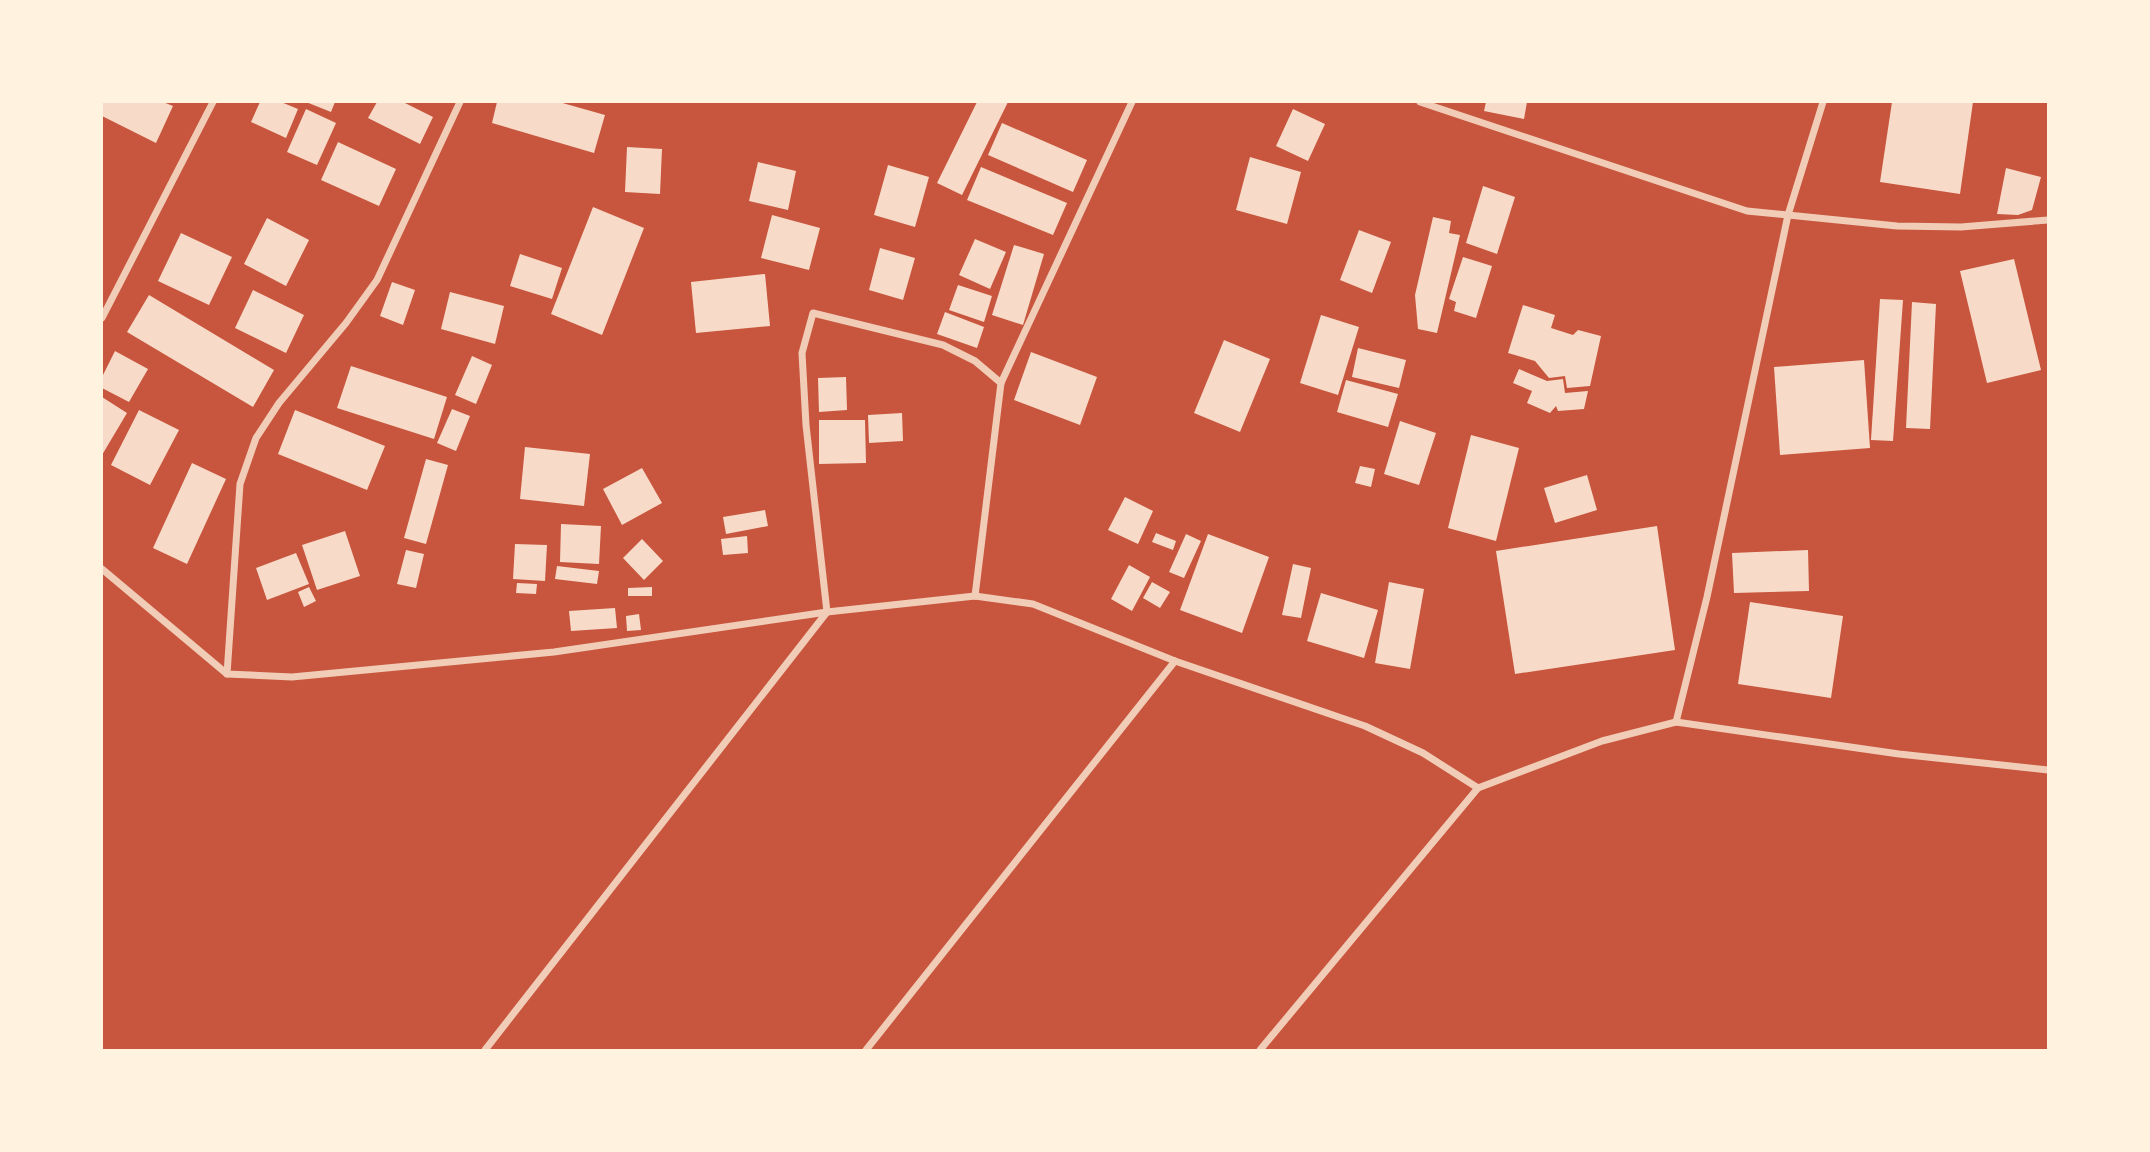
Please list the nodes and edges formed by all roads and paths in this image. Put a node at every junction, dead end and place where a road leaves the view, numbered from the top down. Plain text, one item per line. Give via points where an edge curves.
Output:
1 (214, 102) edge
2 (460, 102) edge
3 (1132, 102) edge
4 (1420, 102) edge
5 (1823, 102) edge
6 (1788, 215) junction
7 (2049, 220) edge
8 (102, 318) edge
9 (1001, 383) junction
10 (102, 569) edge
11 (975, 596) junction
12 (827, 612) junction
13 (1175, 662) junction
14 (227, 674) junction
15 (1676, 722) junction
16 (2049, 770) edge
17 (1478, 788) junction
18 (485, 1051) edge
19 (866, 1051) edge
20 (1260, 1051) edge

1 - 8 street
2 - 14 street via 377,280 256,438 240,484
3 - 9 street
4 - 6 street via 1747,211
5 - 6 street
6 - 7 street via 1897,226 1961,227
6 - 15 street
9 - 11 street
9 - 12 street via 975,361 943,345 813,313 802,353
10 - 14 street
11 - 12 street
11 - 13 street via 1033,604
12 - 14 street via 554,652 292,677
12 - 18 street
13 - 17 street via 1365,726 1423,752
13 - 19 street
15 - 16 street
15 - 17 street via 1602,741
17 - 20 street

